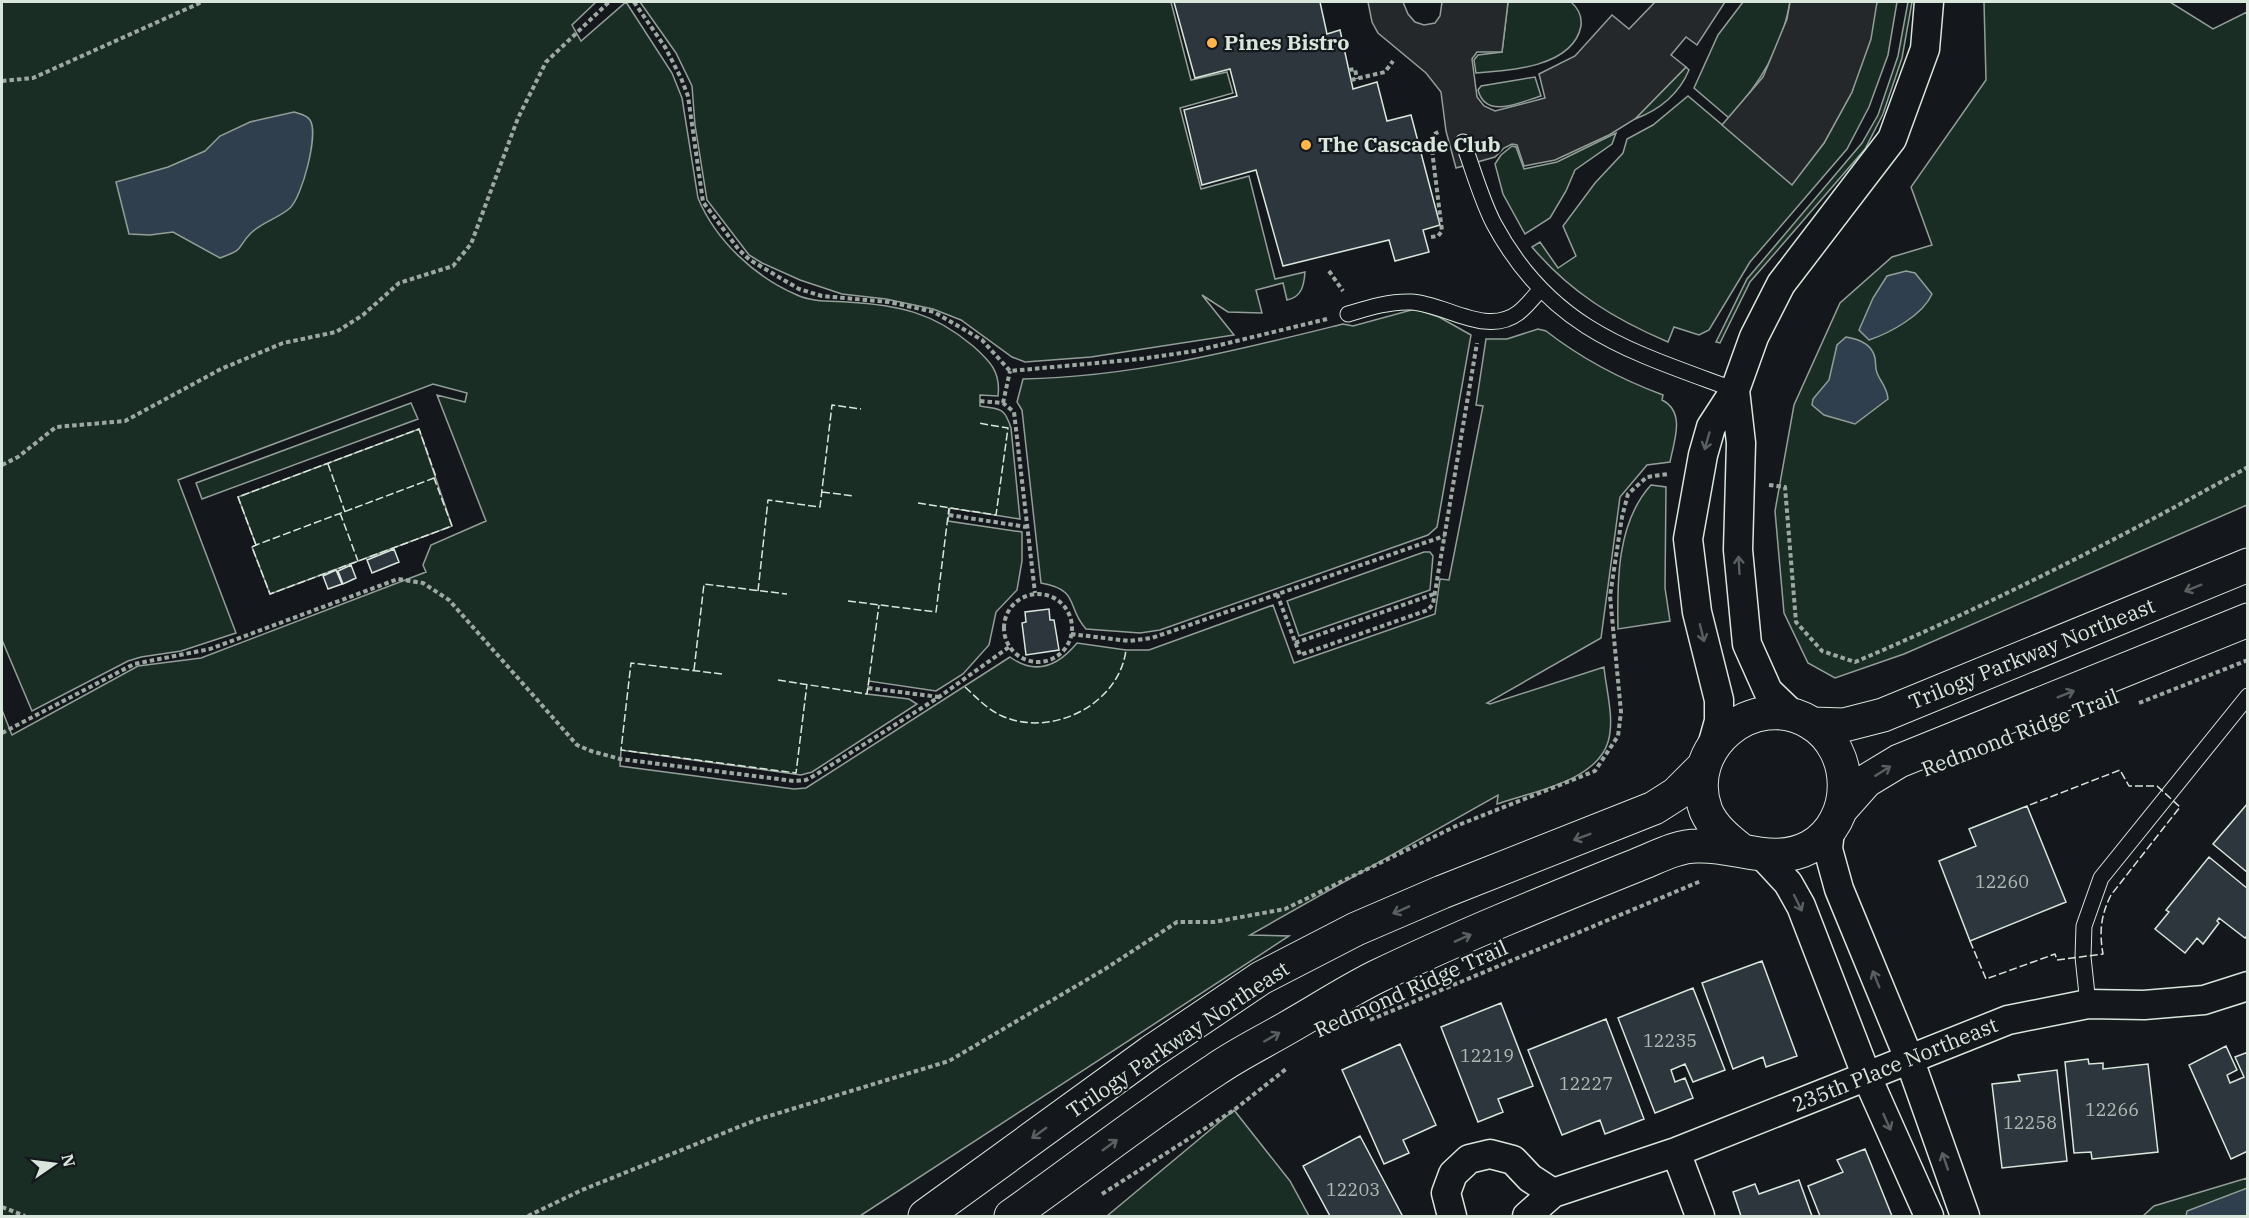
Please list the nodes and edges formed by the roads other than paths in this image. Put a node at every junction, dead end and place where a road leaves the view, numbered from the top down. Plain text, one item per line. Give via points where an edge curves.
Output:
1 (1929, 2) edge
2 (1463, 142) dead end
3 (1540, 290) junction
4 (1348, 314) road end
5 (1735, 390) junction
6 (2247, 565) edge
7 (2245, 627) edge
8 (2247, 696) edge
9 (1802, 719) junction
10 (1708, 757) junction
11 (1836, 819) junction
12 (1751, 853) junction
13 (2247, 986) edge
14 (2088, 1004) junction
15 (1910, 1061) junction
16 (1868, 1077) junction
17 (1676, 1152) junction
18 (1553, 1193) junction
19 (925, 1216) edge
20 (1011, 1216) edge
21 (1452, 1216) edge
22 (1527, 1216) edge
23 (1700, 1216) edge
24 (1929, 1216) edge
25 (1965, 1216) edge

1 - 5 street via 1925,49 1892,139 1781,284 1754,337
2 - 3 lane via 1494,223
3 - 4 lane via 1516,315 1480,321 1412,302 1384,304
3 - 5 lane via 1566,313 1624,349
9 -> 5 street via 1768,691 1747,644 1738,550 1741,443
5 -> 10 street via 1711,427 1688,539 1697,612 1719,700 1719,721
6 -> 9 street, Trilogy Parkway Northeast via 1883,715 1844,725
11 -> 7 street via 1866,781 1899,761
8 - 14 lane via 2101,878 2085,926 2083,957
9 - 10 street via 1769,712 1746,717 1727,729
9 - 11 street via 1829,739 1840,759 1845,783
10 - 12 street via 1701,790 1707,812 1720,833
10 -> 19 street, Trilogy Parkway Northeast via 1676,794 1654,808 1356,929 1262,978 1151,1052
11 - 12 street via 1803,849 1788,855
15 -> 11 street via 1839,889 1828,849
12 -> 16 street via 1788,883 1801,906
20 -> 12 street via 1216,1069 1375,978 1670,851 1696,845
13 - 14 street, 235th Place Northeast via 2204,1000
14 - 15 street, 235th Place Northeast via 2008,1020
15 - 16 street, 235th Place Northeast
25 -> 15 street
16 - 17 street, 235th Place Northeast
16 -> 24 street
17 - 18 street, 235th Place Northeast
17 - 23 street
18 - 21 street via 1530,1178 1513,1160 1490,1154 1468,1159 1453,1174 1446,1192
18 - 22 street, 235th Place Northeast

